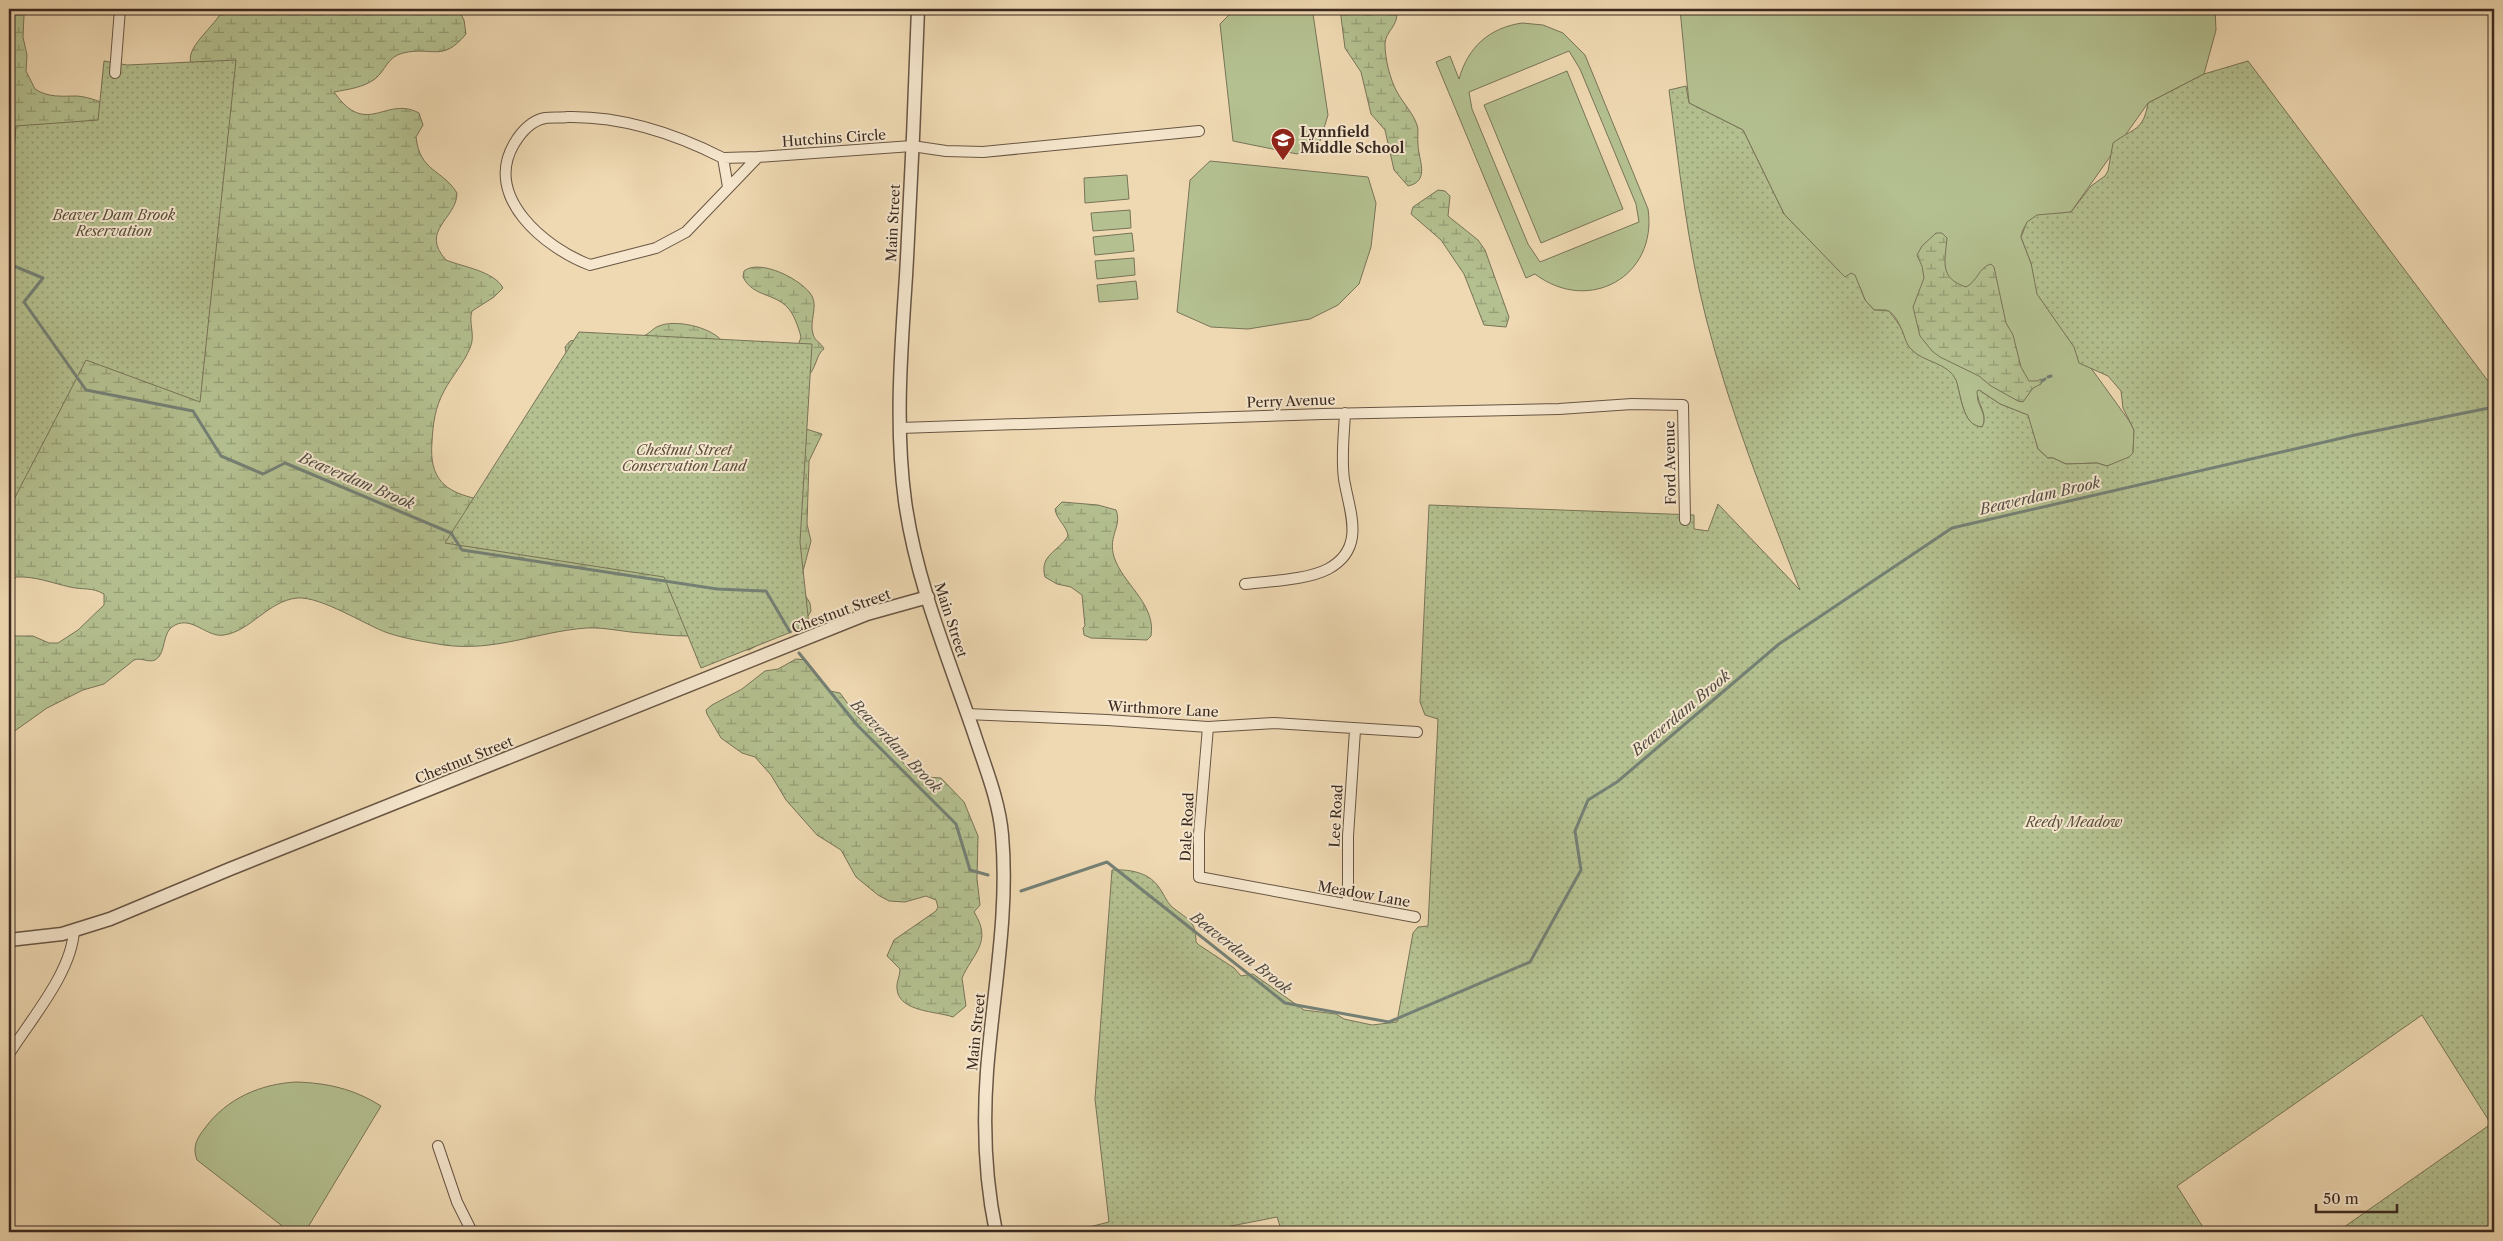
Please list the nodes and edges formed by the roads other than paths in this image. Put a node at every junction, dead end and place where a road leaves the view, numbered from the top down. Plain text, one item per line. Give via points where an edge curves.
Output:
1 (120, 9) edge
2 (918, 9) edge
3 (115, 73) dead end
4 (1199, 131) dead end
5 (912, 146) junction
6 (758, 157) junction
7 (723, 158) junction
8 (728, 187) junction
9 (1683, 405) joint
10 (1345, 413) junction
11 (900, 428) junction
12 (1685, 520) dead end
13 (1245, 584) dead end
14 (928, 596) junction
15 (967, 714) junction
16 (1208, 727) junction
17 (1355, 730) junction
18 (1417, 732) dead end
19 (1309, 898) joint
20 (1348, 904) junction
21 (1415, 917) dead end
22 (74, 930) junction
23 (9, 940) edge
24 (9, 1054) edge
25 (438, 1146) dead end
26 (472, 1232) edge
27 (996, 1232) edge

1 - 3 street
2 - 5 street, Main Street
4 - 5 street via 983,152
5 - 6 street, Hutchins Circle
5 - 11 street, Main Street
6 - 7 street, Hutchins Circle
6 - 8 street, Hutchins Circle
7 - 8 street
7 - 8 street, Hutchins Circle via 696,144 638,124 588,117 545,118 530,124 520,135 508,156 504,178 518,212 541,236 590,265 656,248 686,232
9 - 10 street, Perry Avenue
9 - 12 street, Ford Avenue
10 - 11 street, Perry Avenue
10 - 13 street via 1344,479 1354,523 1348,550 1329,568 1315,573
11 - 14 street, Main Street via 905,501
14 - 15 street, Main Street
14 - 22 street, Chestnut Street via 867,614 110,920
15 - 16 street, Wirthmore Lane
15 - 27 street, Main Street via 992,786 1002,831 1004,860 1001,946 987,1072 984,1134
16 - 17 street, Wirthmore Lane via 1274,723
16 - 19 street, Dale Road via 1199,834 1199,877
17 - 18 street, Wirthmore Lane
17 - 20 street, Lee Road via 1348,836
19 - 20 street, Meadow Lane
20 - 21 street, Meadow Lane
22 - 23 street, Chestnut Street
22 - 24 street via 74,947 66,965
25 - 26 street via 457,1202

